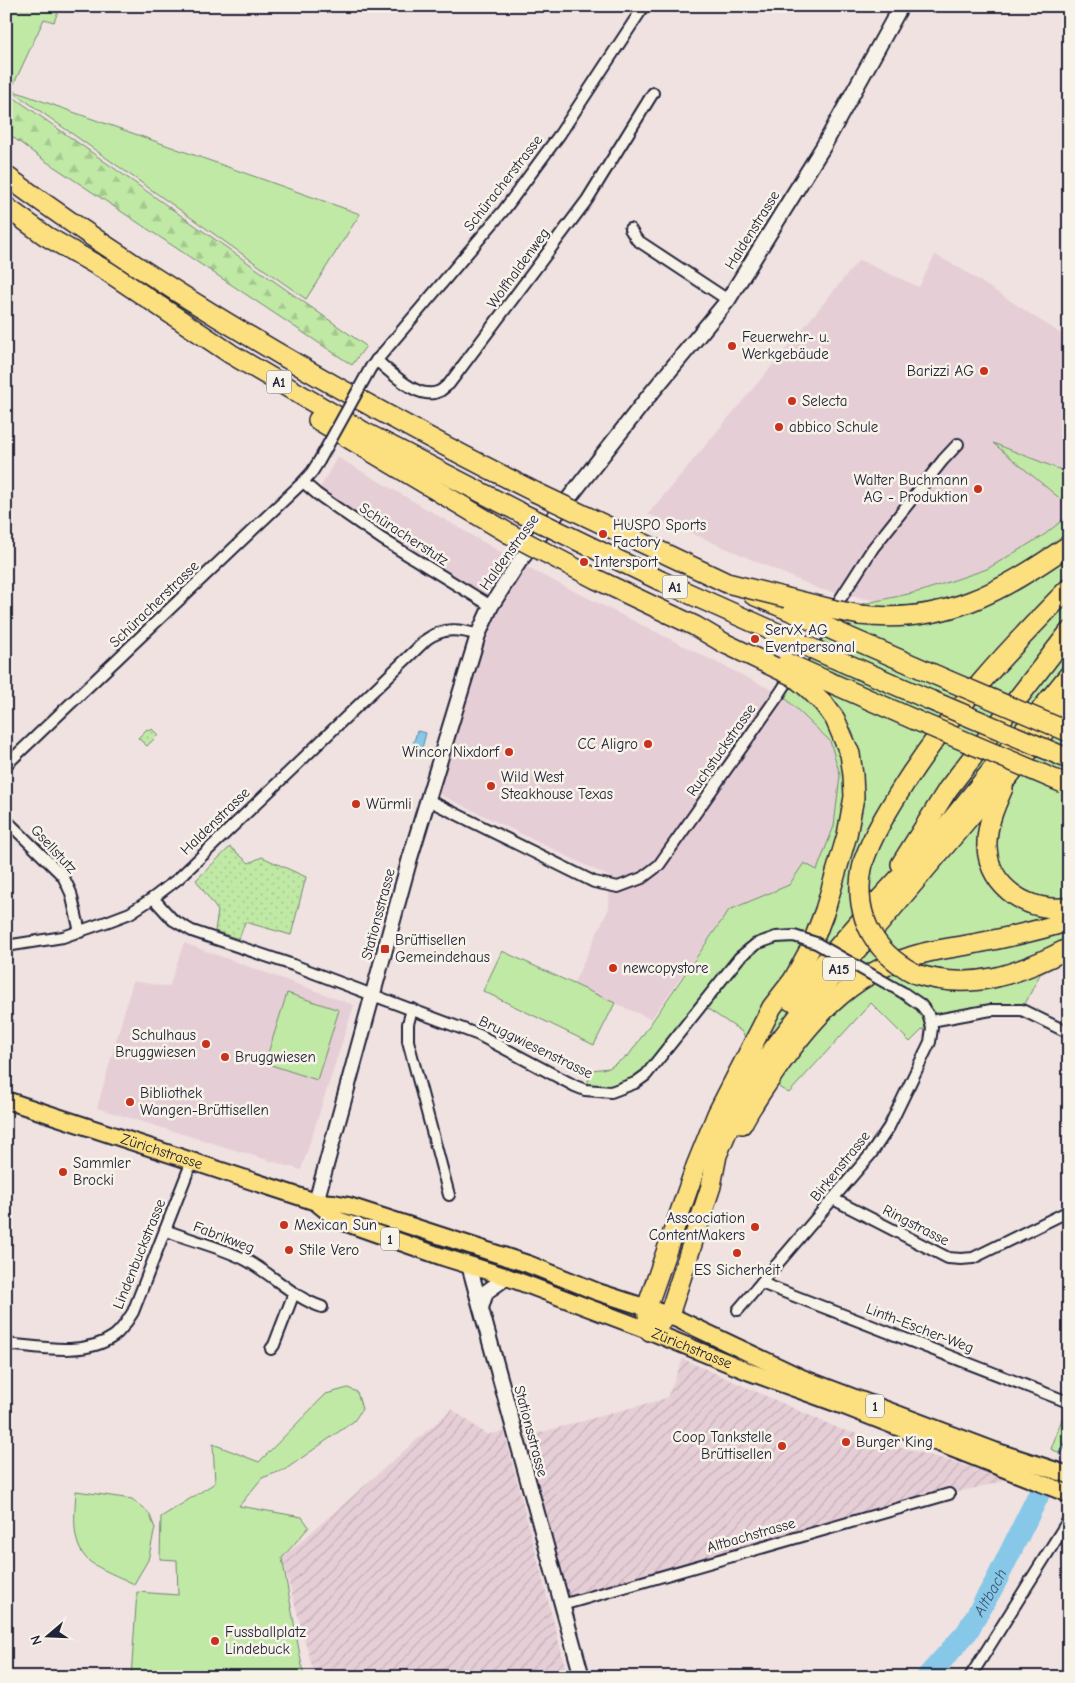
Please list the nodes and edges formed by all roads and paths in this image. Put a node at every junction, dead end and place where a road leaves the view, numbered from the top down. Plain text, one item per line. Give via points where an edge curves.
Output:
1 (644, 6) edge
2 (901, 6) edge
3 (652, 94) dead end
4 (6, 176) edge
5 (6, 207) edge
6 (630, 229) dead end
7 (46, 236) junction
8 (728, 300) junction
9 (374, 364) junction
10 (958, 444) dead end
11 (303, 482) junction
12 (1069, 545) edge
13 (727, 583) junction
14 (1069, 588) edge
15 (491, 606) junction
16 (1069, 632) edge
17 (478, 635) junction
18 (1069, 676) edge
19 (813, 683) junction
20 (1069, 701) edge
21 (1069, 732) edge
22 (1069, 759) edge
23 (6, 766) edge
24 (1008, 777) junction
25 (1066, 784) edge
26 (428, 800) junction
27 (6, 820) edge
28 (153, 898) junction
29 (877, 902) junction
30 (1069, 907) edge
31 (1069, 921) edge
32 (80, 932) junction
33 (6, 946) edge
34 (1069, 948) edge
35 (372, 994) junction
36 (412, 1009) junction
37 (931, 1021) junction
38 (1069, 1033) edge
39 (755, 1041) junction
40 (6, 1100) edge
41 (192, 1161) junction
42 (711, 1186) junction
43 (449, 1195) dead end
44 (833, 1199) junction
45 (316, 1202) junction
46 (1069, 1211) edge
47 (165, 1230) junction
48 (472, 1247) junction
49 (469, 1265) junction
50 (507, 1277) junction
51 (761, 1283) junction
52 (294, 1293) junction
53 (322, 1307) dead end
54 (647, 1307) junction
55 (481, 1308) junction
56 (738, 1310) dead end
57 (669, 1315) junction
58 (650, 1331) junction
59 (6, 1344) edge
60 (271, 1348) dead end
61 (1068, 1402) edge
62 (1069, 1475) edge
63 (949, 1494) dead end
64 (1069, 1494) edge
65 (1069, 1519) edge
66 (562, 1605) junction
67 (582, 1677) edge
68 (970, 1677) edge

1 - 9 street, Schüracherstrasse via 560,134 504,210
2 - 8 street, Haldenstrasse via 823,147
3 - 9 street, Wolfhaldenweg via 587,200 449,384 439,392 419,392
4 - 13 highway, A1, bridge via 173,291 368,406 535,492
5 - 7 highway, A1
6 - 8 street via 637,240
7 - 19 highway, bridge via 102,280 225,363 418,480 596,579 695,626 728,635
7 - 22 highway, A1, bridge via 107,271 231,354 351,424 521,513 831,657
8 - 15 street, Haldenstrasse via 519,562
9 - 11 street, Schüracherstrasse, bridge via 319,461
10 - 26 street, Ruchstuckstrasse via 873,548 780,693 659,865 642,878 618,887 594,882
11 - 15 street, Schüracherstutz via 382,539
11 - 23 street, Schüracherstrasse
12 - 13 highway, bridge via 1008,584 981,597 950,609 904,617 860,615
13 - 21 highway, A1, bridge
14 - 34 highway, bridge via 1001,657 915,768 871,842 864,860 860,892 862,911 877,943 901,965 934,979 984,980 1024,969
15 - 17 street, Haldenstrasse
16 - 29 highway via 948,789
17 - 26 street, Stationsstrasse
17 - 28 street, Haldenstrasse via 452,629 427,638 186,871
18 - 29 highway, A15 via 940,832
19 - 25 highway, bridge via 915,720
19 - 39 highway via 847,745 853,775 852,811 817,934 805,960 772,1007
20 - 24 highway, A15
24 - 30 highway via 993,812 988,834 992,868 1005,888 1025,902 1041,908
24 - 42 highway, A15 via 973,813 772,1049 732,1120 718,1155
26 - 35 street, Stationsstrasse
27 - 32 street, Gsellstutz via 63,876 71,893
28 - 32 street, Haldenstrasse via 130,912
28 - 35 street, Bruggwiesenstrasse via 173,920 192,931
29 - 39 highway, A15
31 - 42 highway via 913,956 878,970 852,986 815,1019 784,1058 745,1118
32 - 33 street, Haldenstrasse
35 - 36 street, Bruggwiesenstrasse
35 - 45 street, Stationsstrasse
36 - 37 street, Bruggwiesenstrasse, bridge via 479,1035 574,1086 611,1092 635,1084 646,1075 739,958 756,944 776,937 794,936 816,943 902,992 921,1005
36 - 43 street via 408,1041
37 - 38 street via 991,1010 1022,1010
37 - 44 street, Birkenstrasse via 930,1042 889,1127
39 - 54 highway, A15 via 717,1114
40 - 41 main road, Zürichstrasse / 1
41 - 45 main road, Zürichstrasse / 1
41 - 47 street, Lindenbuckstrasse
42 - 57 highway, A15
44 - 46 street, Ringstrasse via 948,1258 961,1260 973,1258
44 - 51 street, Birkenstrasse
45 - 48 main road, Zürichstrasse / 1 via 349,1206
45 - 49 main road, Zürichstrasse / 1 via 338,1220
47 - 52 street, Fabrikweg via 245,1259
47 - 59 street, Lindenbuckstrasse via 133,1312 114,1337 77,1349
48 - 49 main road
48 - 54 main road, Zürichstrasse / 1
49 - 50 main road, Zürichstrasse / 1
49 - 55 street, Stationsstrasse
50 - 55 street via 486,1292
50 - 58 main road, Zürichstrasse / 1
51 - 56 street, Birkenstrasse
51 - 61 street, Linth-Escher-Weg
52 - 53 street, Fabrikweg
52 - 60 street
54 - 57 main road, Zürichstrasse / 1
54 - 58 highway, A15
55 - 66 street, Stationsstrasse
57 - 58 highway
57 - 62 main road, Zürichstrasse / 1 via 802,1378 995,1451
58 - 64 main road, Zürichstrasse / 1
63 - 66 street, Altbachstrasse
65 - 68 street
66 - 67 street, Stationsstrasse

